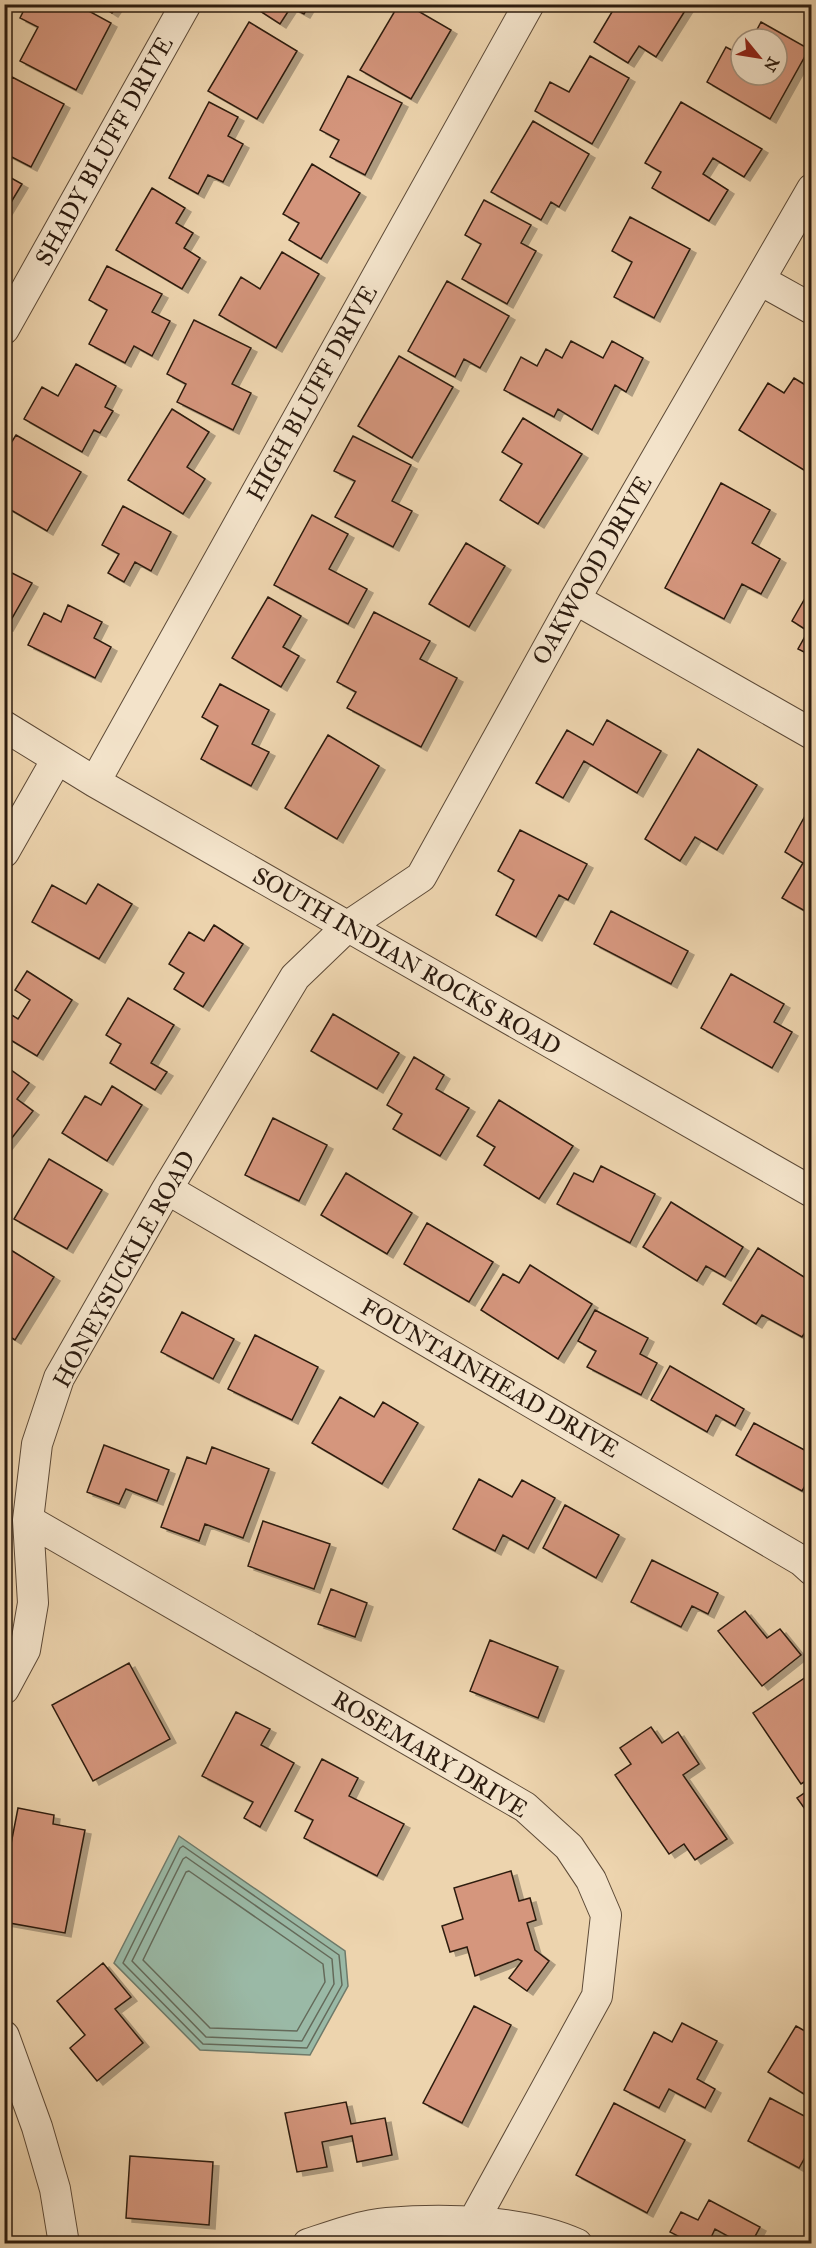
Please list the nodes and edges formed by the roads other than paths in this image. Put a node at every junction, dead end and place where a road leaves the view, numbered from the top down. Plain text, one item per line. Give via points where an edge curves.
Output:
1 (186, 4) edge
2 (529, 4) edge
3 (812, 189) edge
4 (760, 280) junction
5 (812, 309) edge
6 (4, 329) edge
7 (574, 598) junction
8 (4, 726) edge
9 (812, 734) edge
10 (57, 759) junction
11 (95, 782) junction
12 (4, 852) edge
13 (348, 926) junction
14 (166, 1189) junction
15 (812, 1192) edge
16 (28, 1520) junction
17 (812, 1570) edge
18 (4, 1689) edge
19 (4, 2036) edge
20 (467, 2232) edge
21 (64, 2244) edge
22 (308, 2244) edge
23 (577, 2244) edge

1 - 6 street, SHADY BLUFF DRIVE
2 - 11 street, HIGH BLUFF DRIVE
3 - 4 street, OAKWOOD DRIVE
4 - 5 street
4 - 7 street, OAKWOOD DRIVE
7 - 9 street
7 - 13 street, OAKWOOD DRIVE via 420,878
8 - 10 street, SOUTH INDIAN ROCKS ROAD
10 - 11 street, SOUTH INDIAN ROCKS ROAD
10 - 12 street
11 - 13 street, SOUTH INDIAN ROCKS ROAD
13 - 14 street, HONEYSUCKLE ROAD via 295,977
13 - 15 street, SOUTH INDIAN ROCKS ROAD
14 - 16 street, HONEYSUCKLE ROAD via 59,1378 37,1444
14 - 17 street, FOUNTAINHEAD DRIVE
16 - 18 street, HONEYSUCKLE ROAD via 33,1603 25,1650
16 - 20 street, ROSEMARY DRIVE via 525,1807 569,1847 591,1880 606,1915 597,1996
19 - 21 street via 55,2189
20 - 22 street via 386,2223
20 - 23 street via 557,2234

